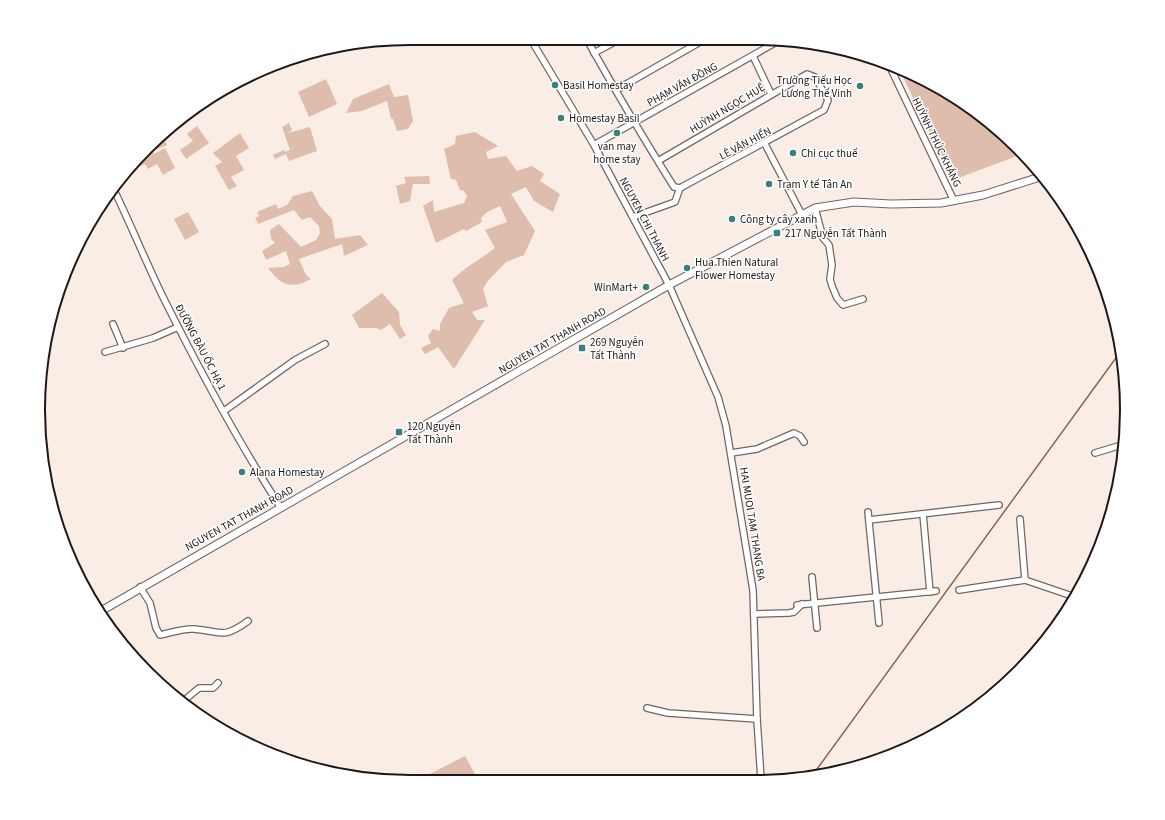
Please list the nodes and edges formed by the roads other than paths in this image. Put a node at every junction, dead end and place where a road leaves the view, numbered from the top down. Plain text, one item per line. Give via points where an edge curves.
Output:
1 (534, 45) edge
2 (590, 45) edge
3 (610, 45) edge
4 (695, 45) edge
5 (770, 46) edge
6 (594, 54) junction
7 (753, 56) junction
8 (892, 72) edge
9 (616, 90) junction
10 (772, 94) junction
11 (824, 110) joint
12 (634, 123) junction
13 (765, 144) junction
14 (594, 145) junction
15 (658, 161) junction
16 (1037, 178) edge
17 (680, 188) junction
18 (116, 194) edge
19 (954, 201) junction
20 (815, 208) junction
21 (802, 214) junction
22 (633, 217) junction
23 (669, 285) junction
24 (863, 299) dead end
25 (113, 324) dead end
26 (178, 327) junction
27 (325, 344) dead end
28 (123, 348) junction
29 (105, 352) dead end
30 (224, 411) junction
31 (804, 442) dead end
32 (1118, 446) edge
33 (731, 453) junction
34 (1095, 453) dead end
35 (999, 505) dead end
36 (281, 508) junction
37 (868, 512) dead end
38 (923, 514) junction
39 (1020, 519) dead end
40 (869, 520) junction
41 (812, 576) dead end
42 (1025, 580) junction
43 (140, 587) junction
44 (959, 590) dead end
45 (1069, 595) edge
46 (877, 597) junction
47 (815, 603) junction
48 (104, 609) edge
49 (754, 614) junction
50 (248, 621) dead end
51 (879, 623) dead end
52 (817, 628) dead end
53 (218, 683) dead end
54 (186, 699) edge
55 (647, 708) dead end
56 (757, 719) junction
57 (761, 775) edge

1 - 14 street, NGUYEN CHI THANH
2 - 6 street
3 - 6 street
4 - 9 street
5 - 7 street, PHẠM VĂN ĐỒNG
6 - 9 street
7 - 10 street
7 - 12 street, PHẠM VĂN ĐỒNG
8 - 19 street, HUỲNH THÚC KHÁNG
9 - 12 street
10 - 11 street, HUỲNH NGỌC HUỆ via 808,74 815,77 828,100
10 - 15 street, HUỲNH NGỌC HUỆ
11 - 13 street, LÊ VĂN HIẾN
12 - 14 street, PHẠM VĂN ĐỒNG
12 - 15 street
13 - 17 street, LÊ VĂN HIẾN
13 - 21 street
14 - 22 street, NGUYEN CHI THANH
15 - 17 street via 674,187
16 - 19 main road, NGUYEN TAT THANH ROAD
17 - 22 street via 675,202
18 - 26 street, ĐƯỜNG BÀU ỐC HẠ 1
19 - 20 main road, NGUYEN TAT THANH ROAD via 891,204 854,202
20 - 21 main road, NGUYEN TAT THANH ROAD
20 - 24 street via 823,238 829,245 832,265 830,279 835,294 843,305
21 - 23 main road, NGUYEN TAT THANH ROAD
22 - 23 street, NGUYEN CHI THANH
23 - 33 street, HAI MUOI TAM THANG BA via 718,397
23 - 36 main road, NGUYEN TAT THANH ROAD
25 - 28 street
26 - 28 street
26 - 30 street, ĐƯỜNG BÀU ỐC HẠ 1
27 - 30 street via 295,360
28 - 29 street
30 - 36 street, ĐƯỜNG BÀU ỐC HẠ 1
31 - 33 street via 794,433 757,449
32 - 34 street
33 - 49 street, HAI MUOI TAM THANG BA via 753,590
35 - 38 street
36 - 43 main road, NGUYEN TAT THANH ROAD
37 - 40 street
38 - 40 street
38 - 46 street via 933,591
39 - 42 street
40 - 46 street
41 - 47 street
42 - 44 street
42 - 45 street
43 - 48 main road, NGUYEN TAT THANH ROAD
43 - 50 street via 150,603 160,635 190,629 226,634
46 - 47 street
46 - 51 street
47 - 49 street via 800,605 794,612 789,613
47 - 52 street
49 - 56 street, HAI MUOI TAM THANG BA
53 - 54 street via 212,688 199,688
55 - 56 street via 668,713
56 - 57 street, HAI MUOI TAM THANG BA

